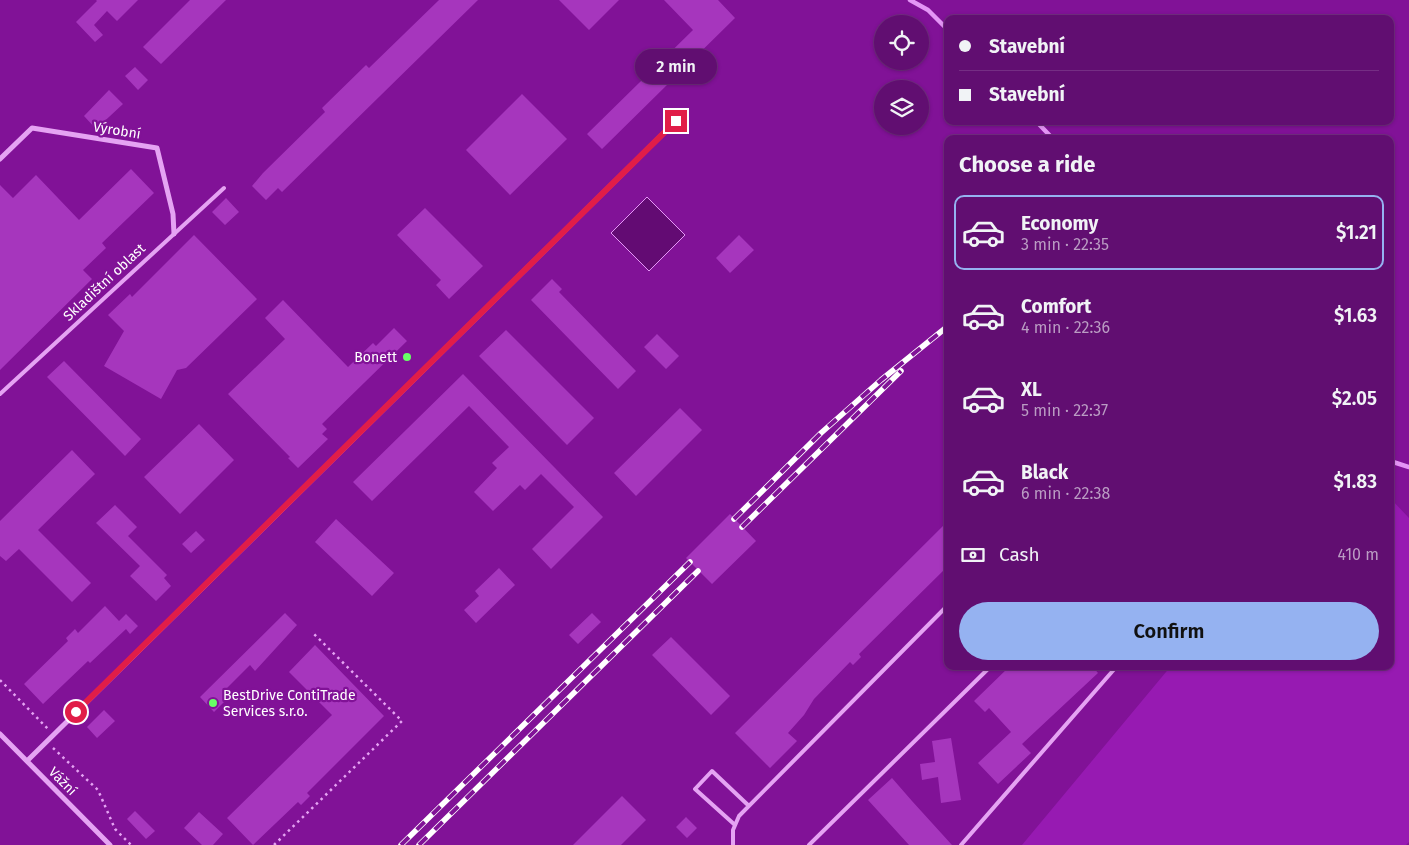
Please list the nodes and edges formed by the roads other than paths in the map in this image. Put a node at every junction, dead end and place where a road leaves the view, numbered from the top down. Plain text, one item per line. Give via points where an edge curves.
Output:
1 (676, 121) dead end
2 (0, 159) edge
3 (224, 188) dead end
4 (174, 234) junction
5 (0, 394) edge
6 (944, 609) edge
7 (987, 670) edge
8 (1114, 670) edge
9 (0, 734) edge
10 (27, 761) junction
11 (749, 806) junction
12 (735, 825) junction
13 (110, 845) edge
14 (733, 845) edge
15 (809, 845) edge
16 (961, 845) edge

1 - 10 street
2 - 4 street, Výrobní via 32,128 157,148 173,214
3 - 4 lane, Skladištní oblast
4 - 5 lane, Skladištní oblast
6 - 11 lane
7 - 15 lane
8 - 16 lane
9 - 10 street, Vážní
10 - 13 street, Vážní
11 - 12 lane
11 - 12 lane via 712,771 695,789
12 - 14 lane

